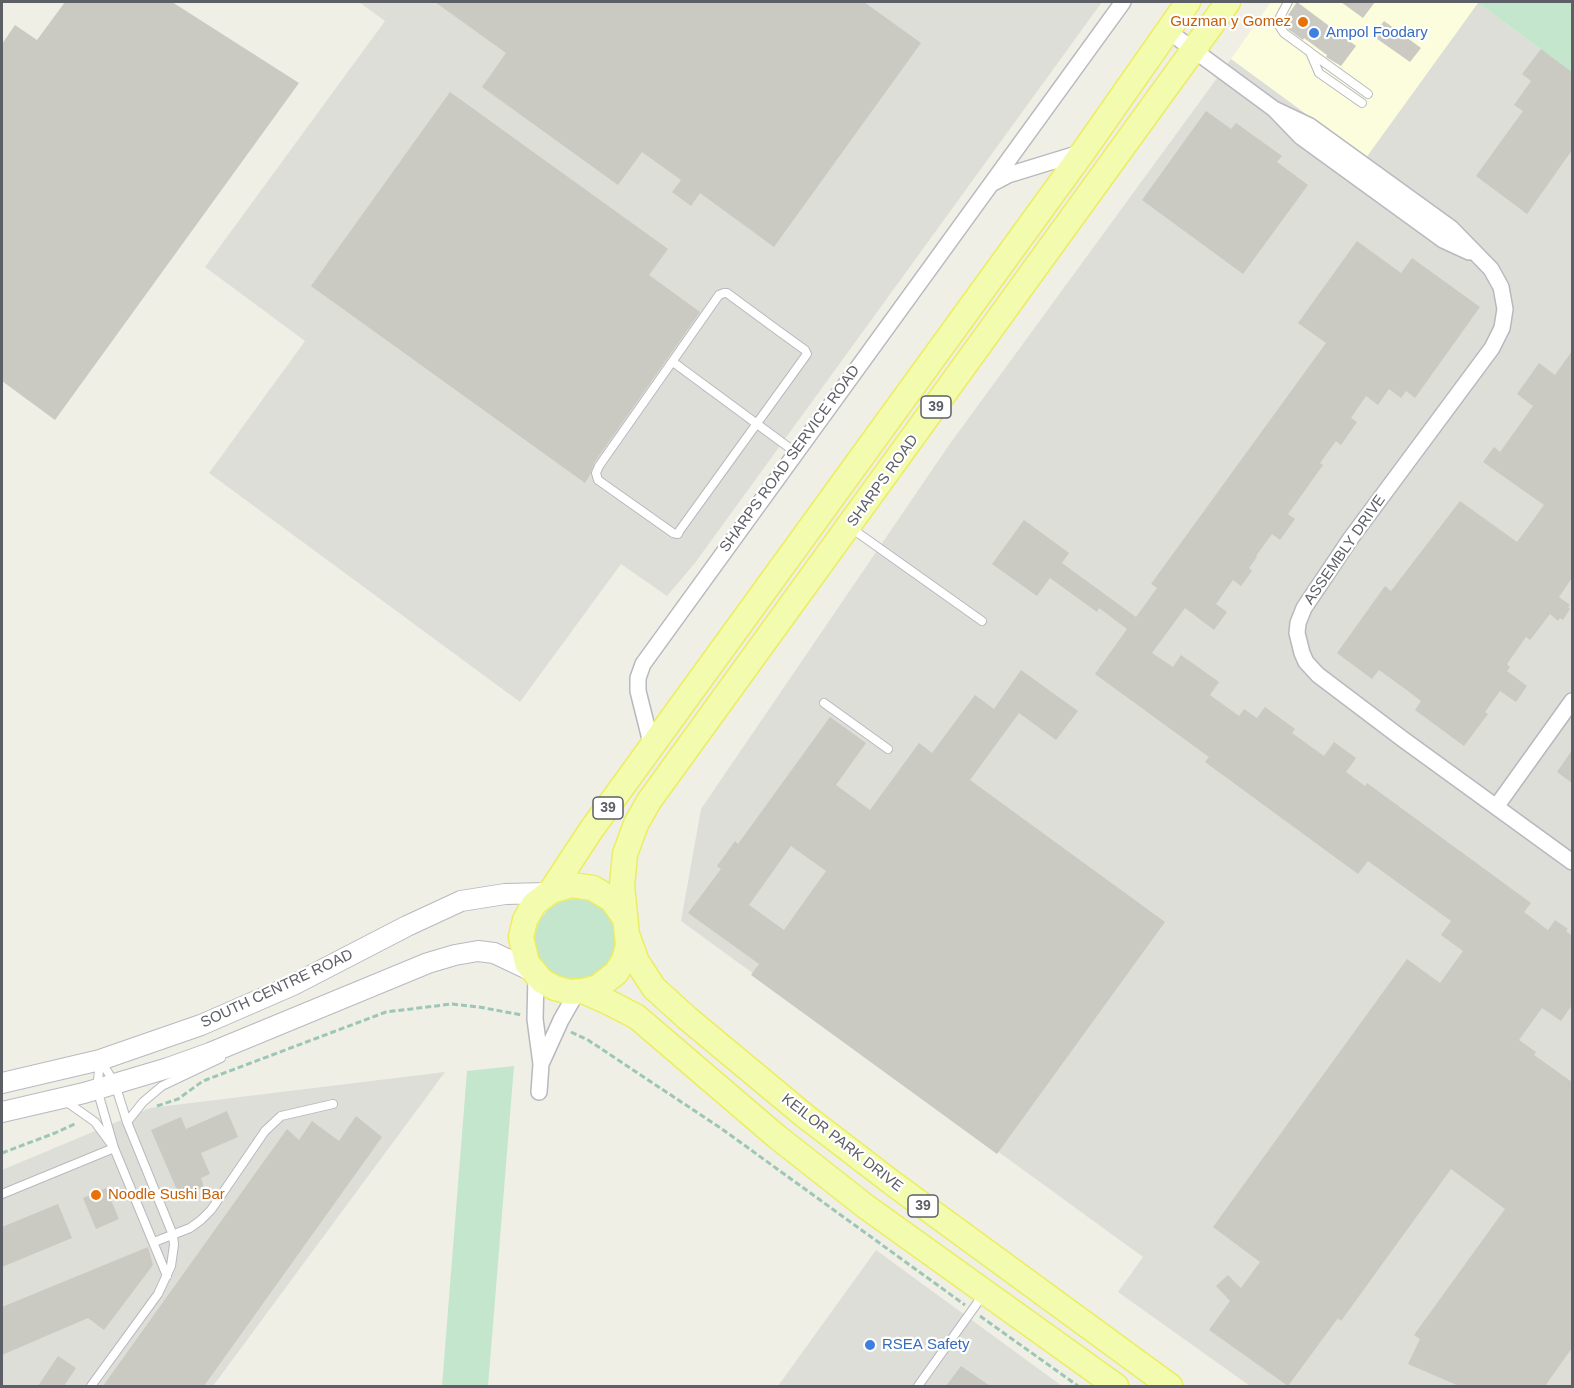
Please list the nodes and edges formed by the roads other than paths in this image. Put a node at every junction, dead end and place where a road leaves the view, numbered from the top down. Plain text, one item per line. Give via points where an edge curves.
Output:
1 (1123, 2) edge
2 (1188, 2) edge
3 (1228, 2) edge
4 (1288, 2) edge
5 (1168, 31) junction
6 (1193, 50) junction
7 (1310, 52) junction
8 (1368, 94) dead end
9 (1362, 103) dead end
10 (1083, 152) junction
11 (988, 186) junction
12 (673, 362) junction
13 (758, 425) junction
14 (795, 452) junction
15 (850, 527) junction
16 (982, 621) dead end
17 (1572, 701) edge
18 (824, 703) dead end
19 (652, 747) junction
20 (888, 749) dead end
21 (1496, 807) junction
22 (1572, 862) edge
23 (549, 892) junction
24 (626, 927) junction
25 (534, 973) junction
26 (580, 992) junction
27 (291, 1020) junction
28 (100, 1060) junction
29 (541, 1064) junction
30 (2, 1083) edge
31 (106, 1087) junction
32 (539, 1092) dead end
33 (62, 1099) junction
34 (333, 1104) dead end
35 (29, 1107) junction
36 (2, 1112) edge
37 (2, 1119) edge
38 (128, 1122) junction
39 (114, 1148) junction
40 (2, 1194) edge
41 (173, 1235) junction
42 (154, 1242) junction
43 (167, 1276) junction
44 (979, 1301) junction
45 (92, 1386) edge
46 (918, 1386) edge
47 (1116, 1386) edge
48 (1170, 1386) edge

1 - 11 street, SHARPS ROAD SERVICE ROAD
2 - 5 main road, SHARPS ROAD / 39
3 - 6 main road, SHARPS ROAD / 39
4 - 7 lane via 1279,19 1280,27
5 - 6 street, ASSEMBLY DRIVE
5 - 10 main road, SHARPS ROAD / 39
6 - 15 main road, SHARPS ROAD / 39
6 - 21 street, ASSEMBLY DRIVE via 1274,109 1310,126 1451,228 1491,269 1501,287 1505,309 1498,338 1304,608 1297,633 1306,662 1318,675
7 - 8 lane
7 - 9 lane via 1319,73
10 - 11 street, SHARPS ROAD SERVICE ROAD via 1008,175
10 - 19 main road, SHARPS ROAD / 39
11 - 14 street, SHARPS ROAD SERVICE ROAD
12 - 13 lane
12 - 13 lane via 724,293 806,350
12 - 13 lane via 599,466 598,480 678,534
13 - 14 lane
14 - 19 street, SHARPS ROAD SERVICE ROAD via 643,664 638,691
15 - 16 lane
15 - 24 main road, SHARPS ROAD / 39 via 636,824 625,854 622,886
17 - 21 street
18 - 20 lane
19 - 23 main road, SHARPS ROAD / 39
21 - 22 street, ASSEMBLY DRIVE
23 - 24 main road, 39 via 572,885 593,888 612,900
23 - 25 main road, 39 via 534,904 523,928 522,946
23 - 28 street, SOUTH CENTRE ROAD via 461,901 249,1005
24 - 26 main road, 39 via 624,960 616,973 598,987
24 - 48 main road, KEILOR PARK DRIVE / 39 via 637,962 654,988 674,1008 877,1172
25 - 26 main road, 39 via 555,988
25 - 27 street, SOUTH CENTRE ROAD via 494,953 455,955
25 - 29 street
26 - 29 street
26 - 44 main road, 39 via 637,1017
27 - 31 street, SOUTH CENTRE ROAD via 210,1053
27 - 38 lane via 162,1086
28 - 30 street, SOUTH CENTRE ROAD
28 - 31 lane
28 - 31 lane
29 - 32 street
31 - 33 street, SOUTH CENTRE ROAD
31 - 38 lane
31 - 39 lane
33 - 35 street, SOUTH CENTRE ROAD
33 - 39 lane via 85,1114
34 - 41 lane via 281,1116 266,1131 211,1210 190,1228
35 - 36 street, SOUTH CENTRE ROAD
35 - 37 street
38 - 41 lane
39 - 40 lane
39 - 42 lane
41 - 42 lane
41 - 43 lane via 173,1257
42 - 43 lane
43 - 45 lane
44 - 46 lane
44 - 47 main road, 39

